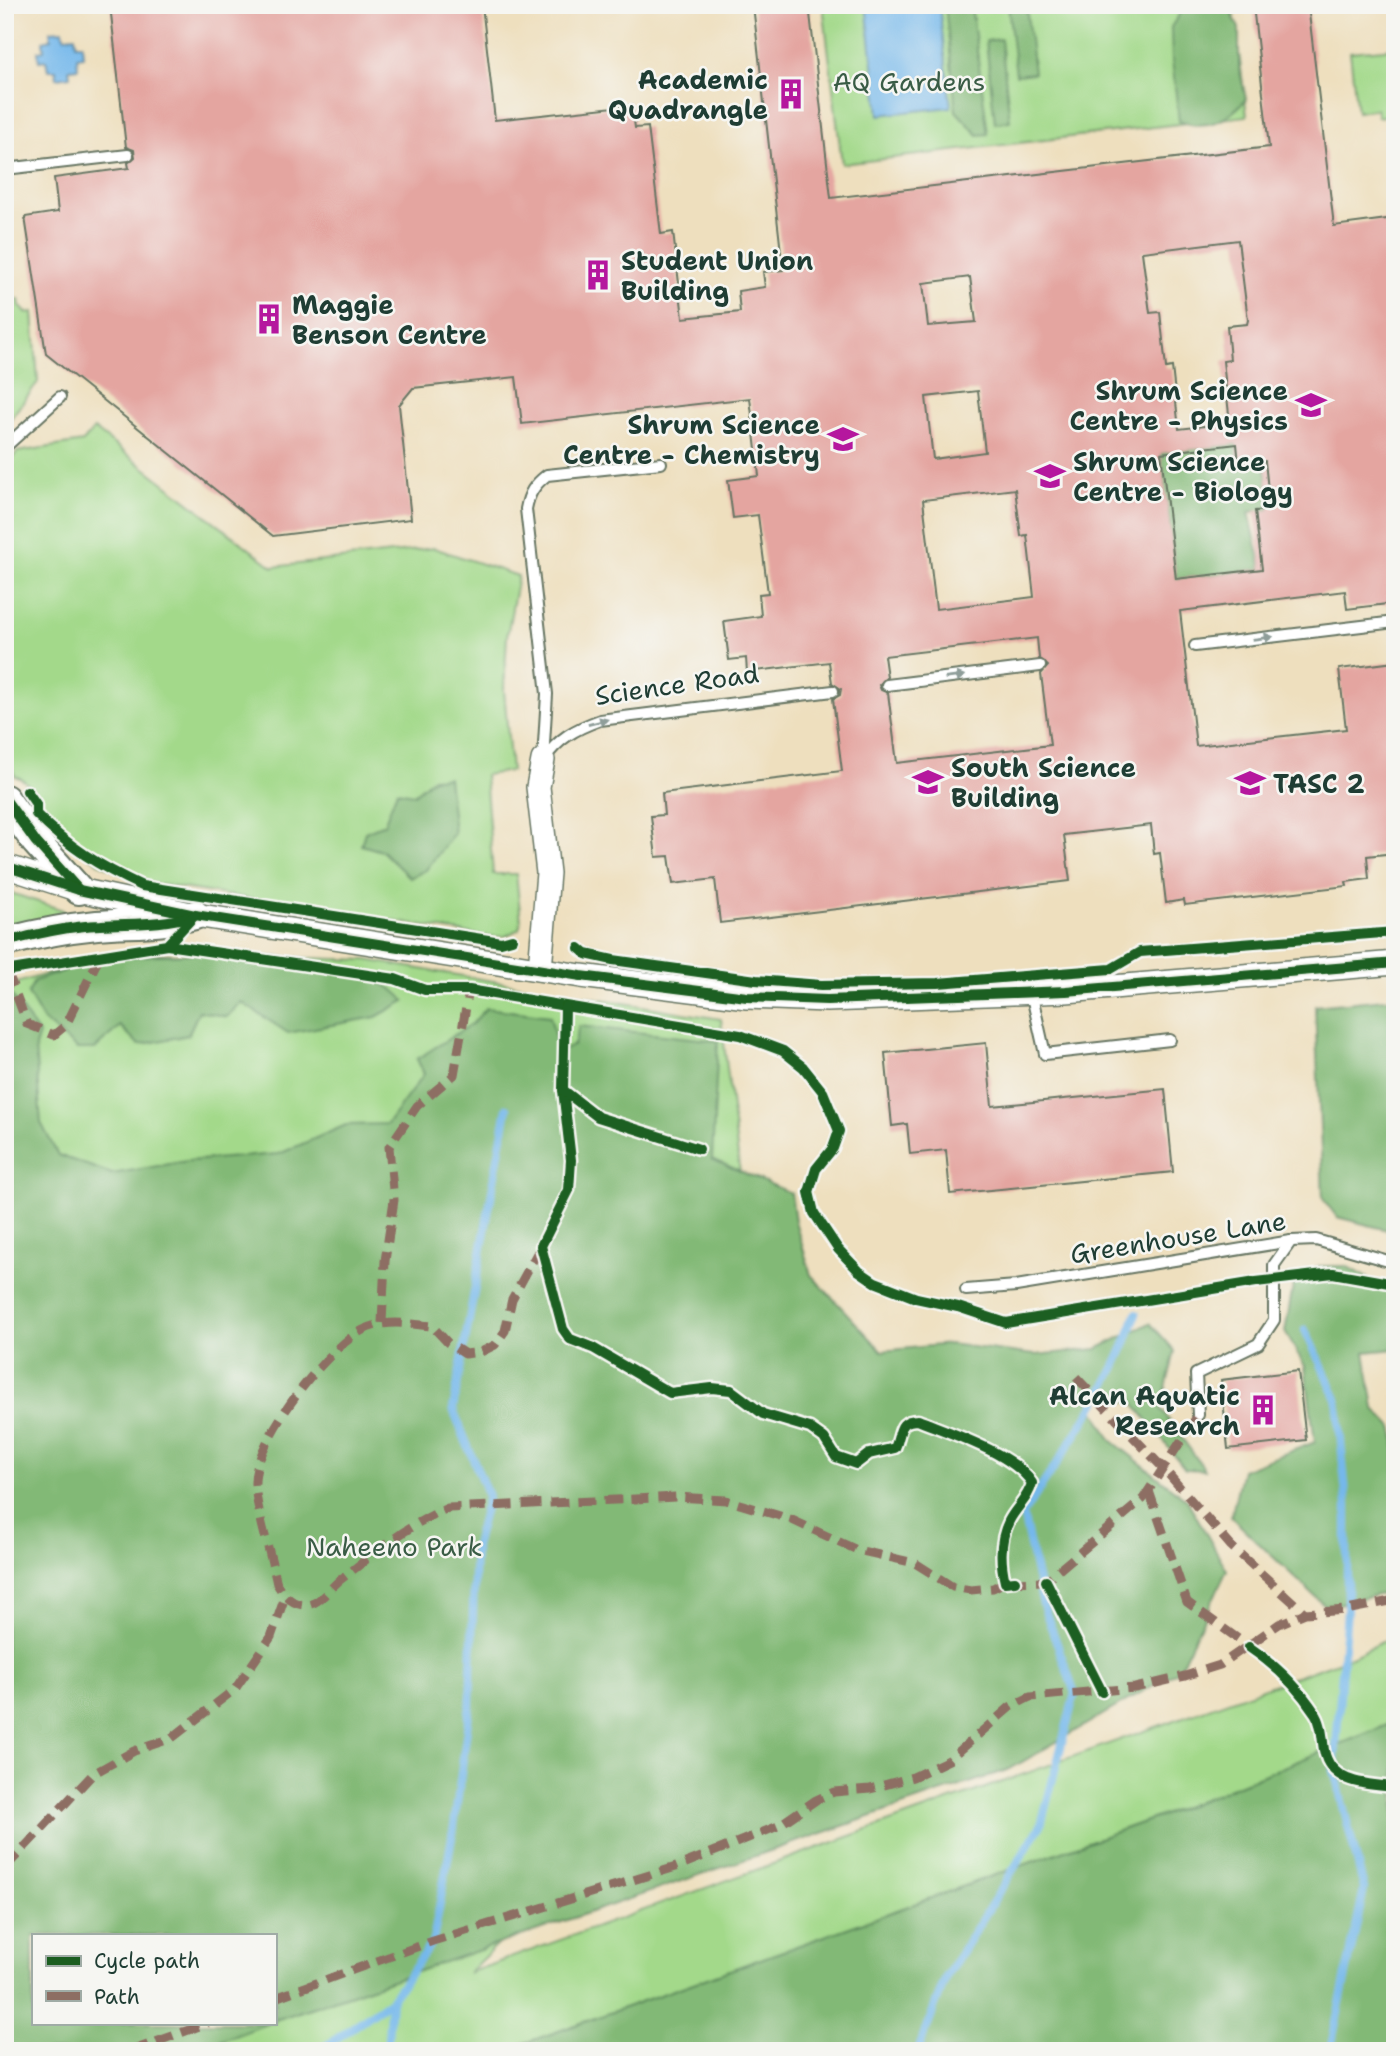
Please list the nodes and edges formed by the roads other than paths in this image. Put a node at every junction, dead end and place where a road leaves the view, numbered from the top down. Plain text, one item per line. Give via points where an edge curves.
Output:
1 (128, 155) dead end
2 (5, 169) edge
3 (60, 397) dead end
4 (5, 447) edge
5 (661, 463) dead end
6 (1395, 622) edge
7 (1195, 646) dead end
8 (1040, 666) dead end
9 (887, 685) dead end
10 (832, 691) dead end
11 (543, 760) junction
12 (5, 799) edge
13 (5, 866) edge
14 (79, 890) junction
15 (195, 915) junction
16 (5, 942) edge
17 (1395, 963) edge
18 (540, 969) junction
19 (1031, 992) junction
20 (1170, 1040) dead end
21 (1291, 1241) junction
22 (1395, 1263) edge
23 (966, 1290) dead end
24 (1198, 1415) dead end

1 - 2 lane
3 - 4 lane
5 - 11 lane via 547,475 529,495 526,509 547,694
7 -> 6 lane
9 -> 8 lane
11 -> 10 lane, Science Road via 556,742 600,720
11 - 18 street via 538,787 548,873
12 - 14 street
13 - 14 street
14 - 15 street
15 - 16 street via 165,924 99,925
15 - 18 street
17 - 19 street
18 - 19 street via 774,998
19 - 20 lane via 1045,1054
21 - 22 lane, Greenhouse Lane via 1316,1240
21 - 23 lane, Greenhouse Lane
21 - 24 lane via 1274,1265 1274,1320 1258,1344 1196,1374

